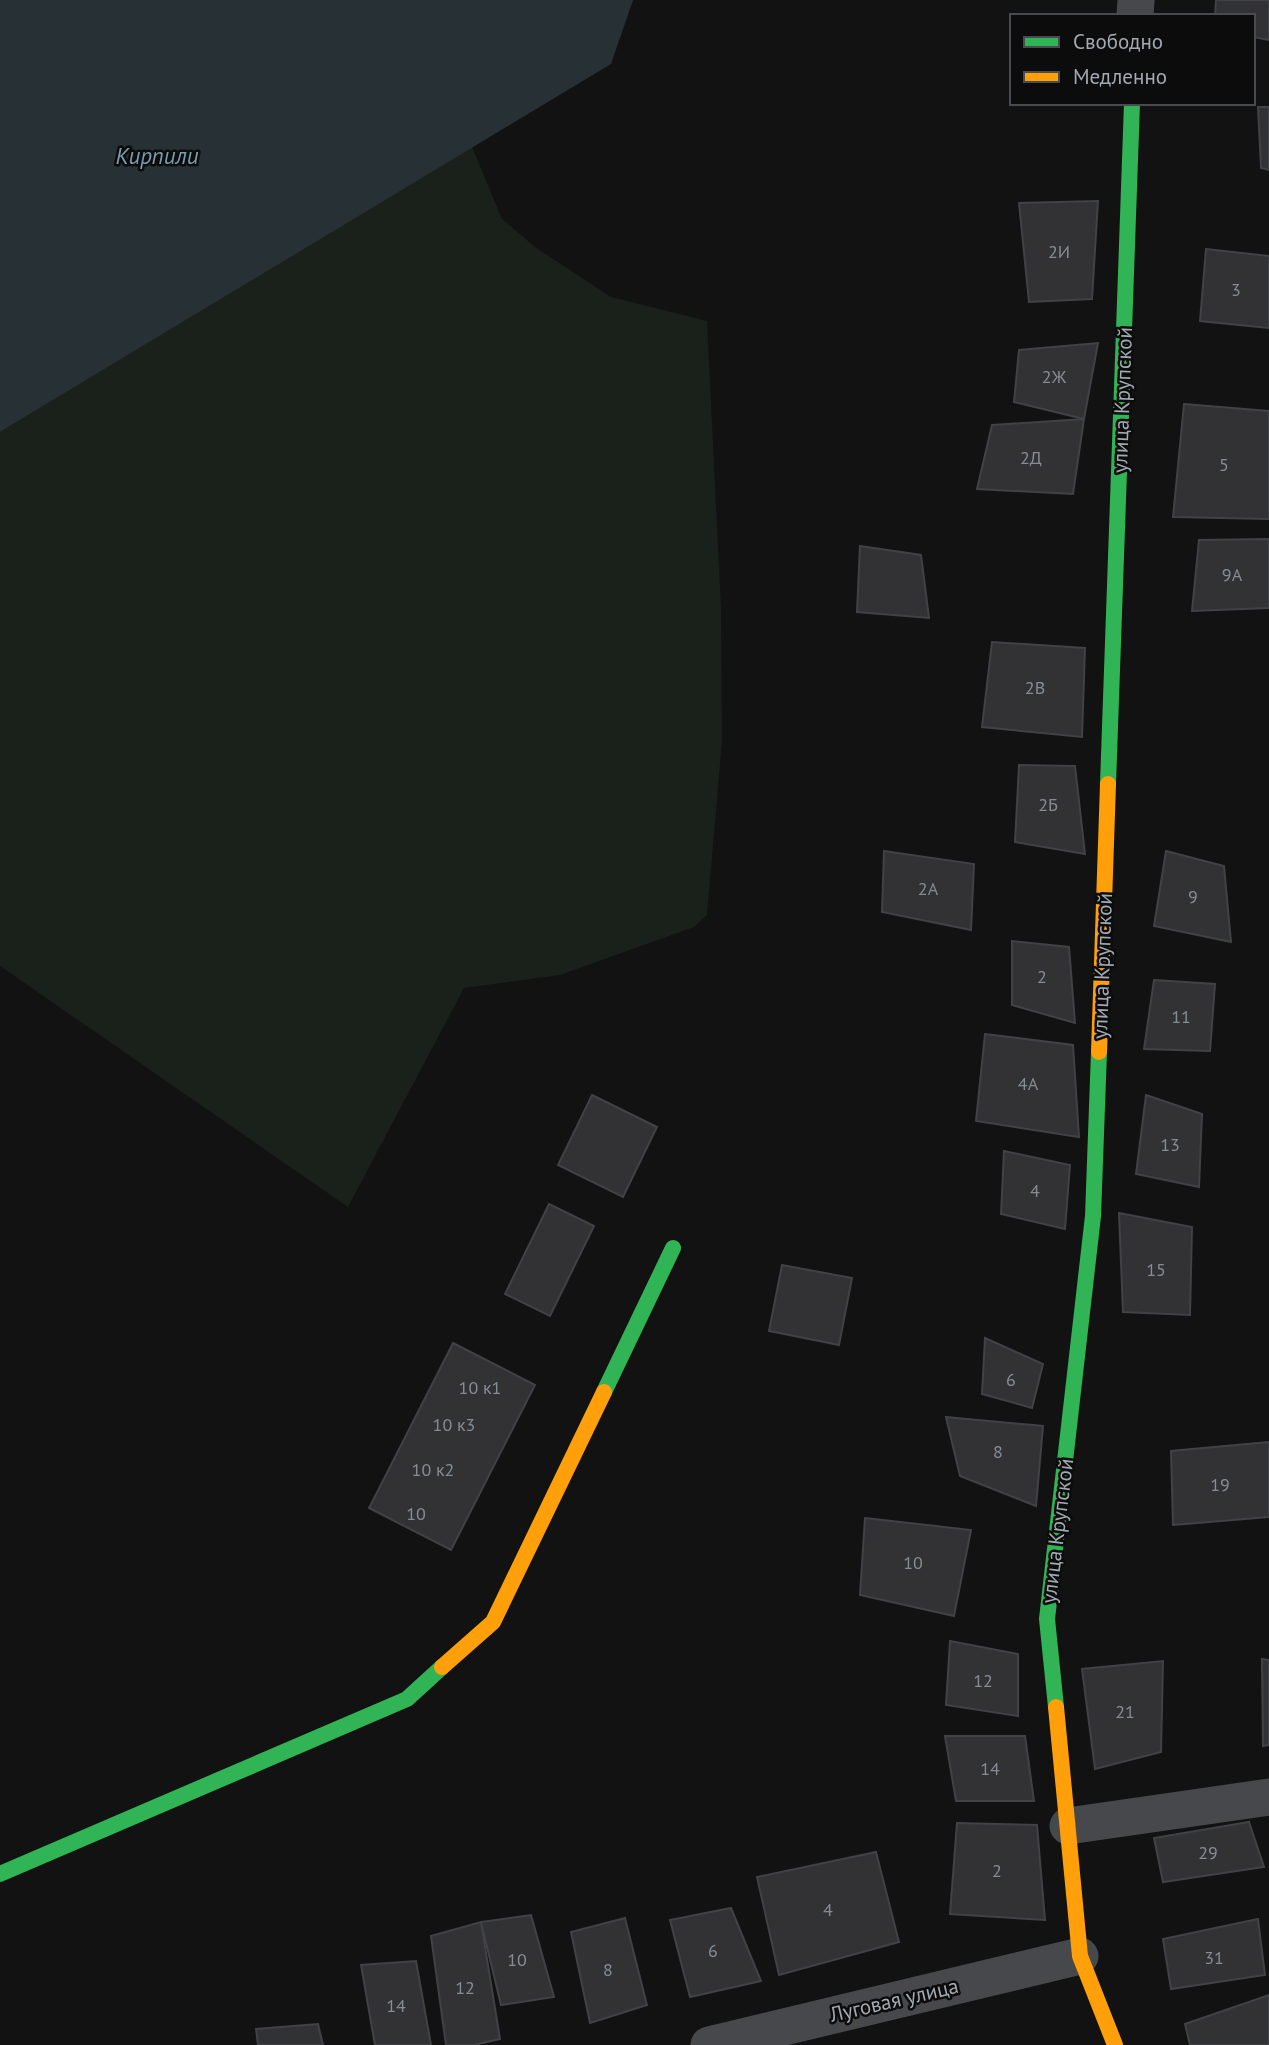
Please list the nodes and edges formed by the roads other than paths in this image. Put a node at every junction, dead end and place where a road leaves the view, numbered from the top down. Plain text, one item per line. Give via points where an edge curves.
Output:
1 (1132, 105) edge
2 (673, 1248) dead end
3 (1269, 1797) edge
4 (1068, 1826) junction
5 (0, 1874) edge
6 (1080, 1956) junction
7 (709, 2045) edge
8 (1115, 2045) edge

1 - 4 street, улица Крупской via 1093,1216 1047,1619
2 - 5 street via 493,1622 407,1699
3 - 4 street
4 - 6 street, улица Крупской
6 - 7 street, Луговая улица
6 - 8 street, улица Крупской

